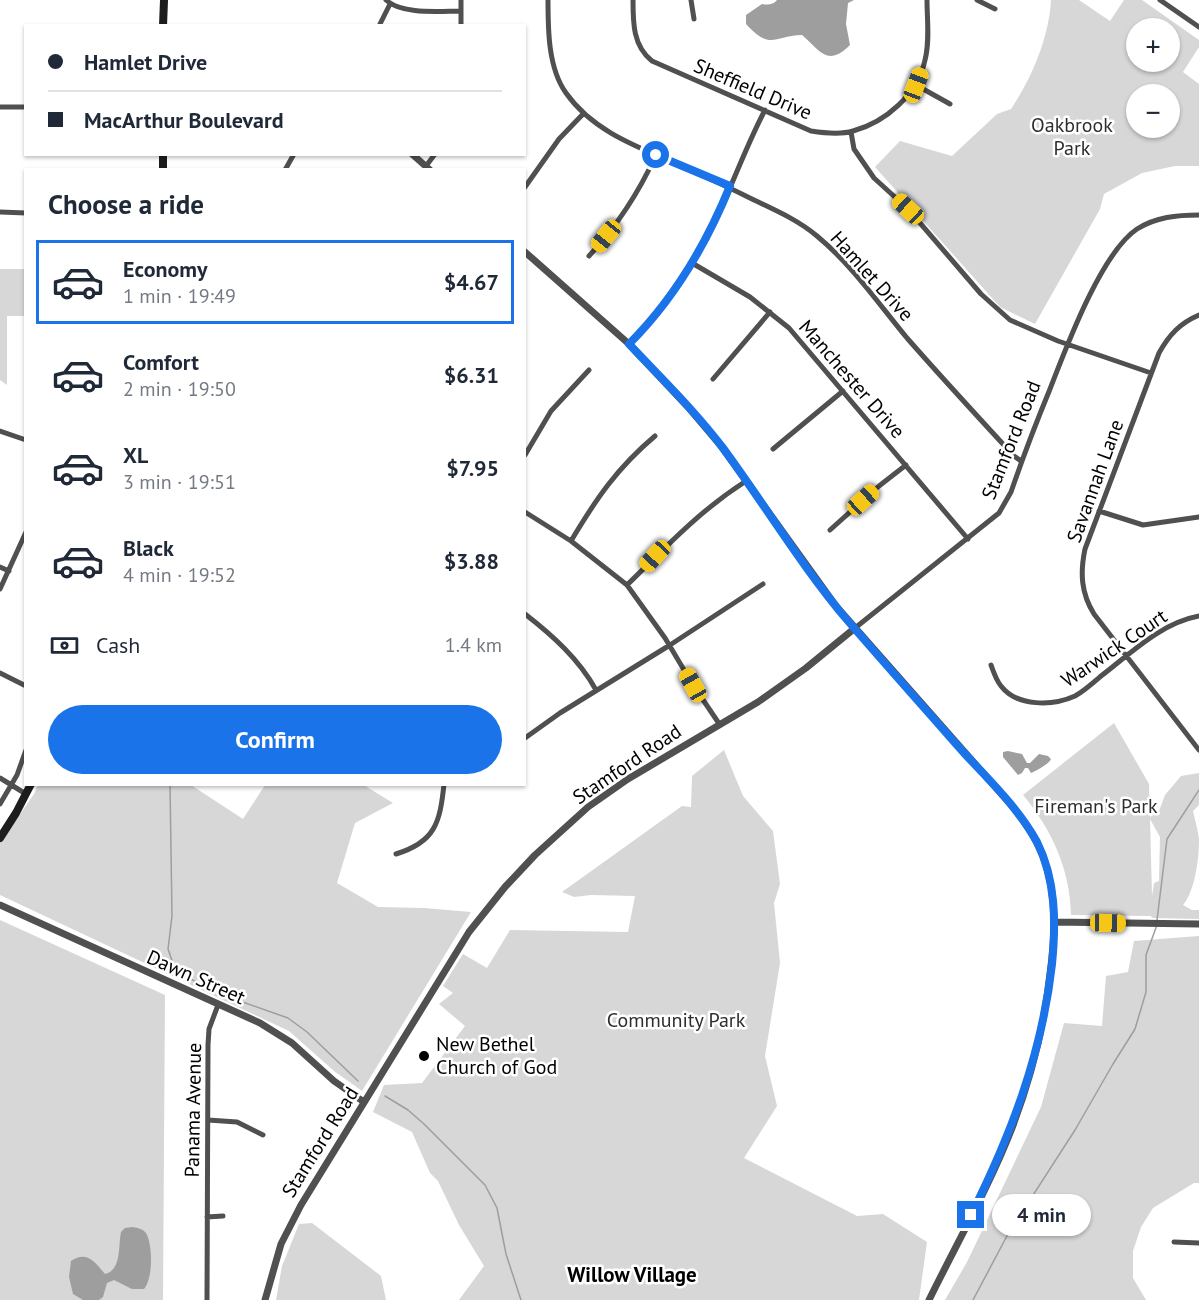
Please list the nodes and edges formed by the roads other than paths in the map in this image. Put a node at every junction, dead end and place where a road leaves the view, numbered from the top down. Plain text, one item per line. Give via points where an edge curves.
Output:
1 (164, 0) edge
2 (461, 0) edge
3 (548, 0) edge
4 (633, 0) edge
5 (691, 0) edge
6 (927, 0) edge
7 (977, 0) edge
8 (1160, 0) edge
9 (388, 2) edge
10 (995, 9) dead end
11 (461, 11) junction
12 (694, 19) dead end
13 (164, 24) edge
14 (380, 24) edge
15 (461, 24) edge
16 (1199, 27) edge
17 (916, 85) junction
18 (950, 104) dead end
19 (0, 106) edge
20 (24, 107) edge
21 (765, 110) junction
22 (584, 113) junction
23 (851, 132) junction
24 (656, 155) junction
25 (414, 156) edge
26 (428, 168) edge
27 (526, 185) edge
28 (730, 186) junction
29 (0, 212) edge
30 (24, 213) edge
31 (1199, 215) edge
32 (526, 253) edge
33 (589, 256) dead end
34 (692, 263) junction
35 (770, 312) junction
36 (1199, 315) edge
37 (629, 344) junction
38 (1068, 344) junction
39 (589, 370) dead end
40 (1151, 373) junction
41 (713, 379) dead end
42 (843, 392) junction
43 (0, 431) edge
44 (655, 436) dead end
45 (24, 439) edge
46 (773, 449) dead end
47 (526, 453) edge
48 (1022, 461) junction
49 (906, 465) junction
50 (746, 481) junction
51 (1100, 511) junction
52 (526, 513) edge
53 (1199, 517) edge
54 (831, 530) dead end
55 (24, 537) edge
56 (968, 539) junction
57 (571, 541) junction
58 (0, 567) edge
59 (9, 571) junction
60 (763, 584) dead end
61 (627, 585) junction
62 (0, 589) edge
63 (526, 615) edge
64 (1199, 616) edge
65 (855, 628) junction
66 (670, 645) junction
67 (1126, 656) junction
68 (991, 665) dead end
69 (0, 673) edge
70 (24, 685) edge
71 (596, 690) junction
72 (720, 725) junction
73 (526, 735) edge
74 (1199, 750) edge
75 (24, 755) edge
76 (0, 778) edge
77 (12, 785) junction
78 (29, 786) edge
79 (444, 786) edge
80 (26, 794) junction
81 (0, 804) edge
82 (0, 838) edge
83 (396, 854) dead end
84 (0, 905) edge
85 (1054, 922) junction
86 (1199, 924) edge
87 (218, 1005) junction
88 (364, 1102) junction
89 (208, 1120) junction
90 (263, 1135) dead end
91 (207, 1216) junction
92 (223, 1216) dead end
93 (1174, 1242) dead end
94 (1199, 1243) edge
95 (207, 1300) edge
96 (265, 1300) edge
97 (929, 1300) edge

1 - 13 main road
2 - 11 street
3 - 22 street, Hamlet Drive via 555,68 565,92
4 - 21 street, Sheffield Drive via 637,44 644,55
5 - 12 street
6 - 17 street, Sheffield Drive via 926,59
7 - 10 street
8 - 16 street
9 - 11 street via 402,9
9 - 14 street
11 - 15 street
17 - 18 street
17 - 23 street, Sheffield Drive via 892,111
19 - 20 street
21 - 23 street, Sheffield Drive via 811,131
21 - 28 street
22 - 24 street, Hamlet Drive via 619,138
22 - 27 street via 559,139
23 - 38 street via 855,149 874,177 908,209 981,294 1010,320
24 - 28 street, Hamlet Drive
24 - 33 street via 622,216
25 - 26 street
28 - 34 street
28 - 48 street, Hamlet Drive via 785,214 829,246 916,348
29 - 30 street
31 - 38 street, Stamford Road via 1167,217 1125,239 1088,299
32 - 37 street
34 - 35 street, Manchester Drive
34 - 37 street via 679,286
35 - 41 street
35 - 42 street, Manchester Drive via 796,335
36 - 40 street, Savannah Lane via 1167,339
37 - 50 street via 688,407
38 - 40 street
38 - 48 street, Stamford Road
39 - 47 street via 550,411
40 - 51 street, Savannah Lane
42 - 46 street
42 - 49 street, Manchester Drive
43 - 45 street
44 - 57 street via 614,476
48 - 56 street, Stamford Road via 999,513
49 - 54 street
49 - 56 street, Manchester Drive
50 - 61 street via 676,535
50 - 65 street
51 - 53 street via 1143,525
51 - 67 street, Savannah Lane via 1083,555 1083,588 1094,614
52 - 57 street
55 - 59 street
56 - 65 street, Stamford Road
57 - 61 street
58 - 59 street
59 - 62 street
60 - 66 street
61 - 66 street
63 - 71 street via 550,633
64 - 67 street, Warwick Court via 1177,622
65 - 72 street, Stamford Road via 806,668
65 - 85 street via 1027,826 1049,875
66 - 71 street
66 - 72 street
67 - 68 street, Warwick Court via 1081,692 1056,702 1016,698 1002,687
67 - 74 street, Savannah Lane
69 - 70 street
71 - 73 street
72 - 88 street, Stamford Road via 588,807 505,887 469,932
75 - 77 street
76 - 77 street
77 - 80 street
77 - 81 street
78 - 80 main road
79 - 83 street via 442,808 429,838
80 - 82 main road
84 - 87 street, Dawn Street
85 - 86 street
85 - 97 street via 1045,1012 1024,1094 1000,1155
87 - 88 street, Dawn Street via 260,1023 292,1043
87 - 89 street, Panama Avenue via 209,1029
88 - 96 street, Stamford Road via 288,1229
89 - 90 street via 237,1122
89 - 91 street, Panama Avenue
91 - 92 street
91 - 95 street, Panama Avenue
93 - 94 street

